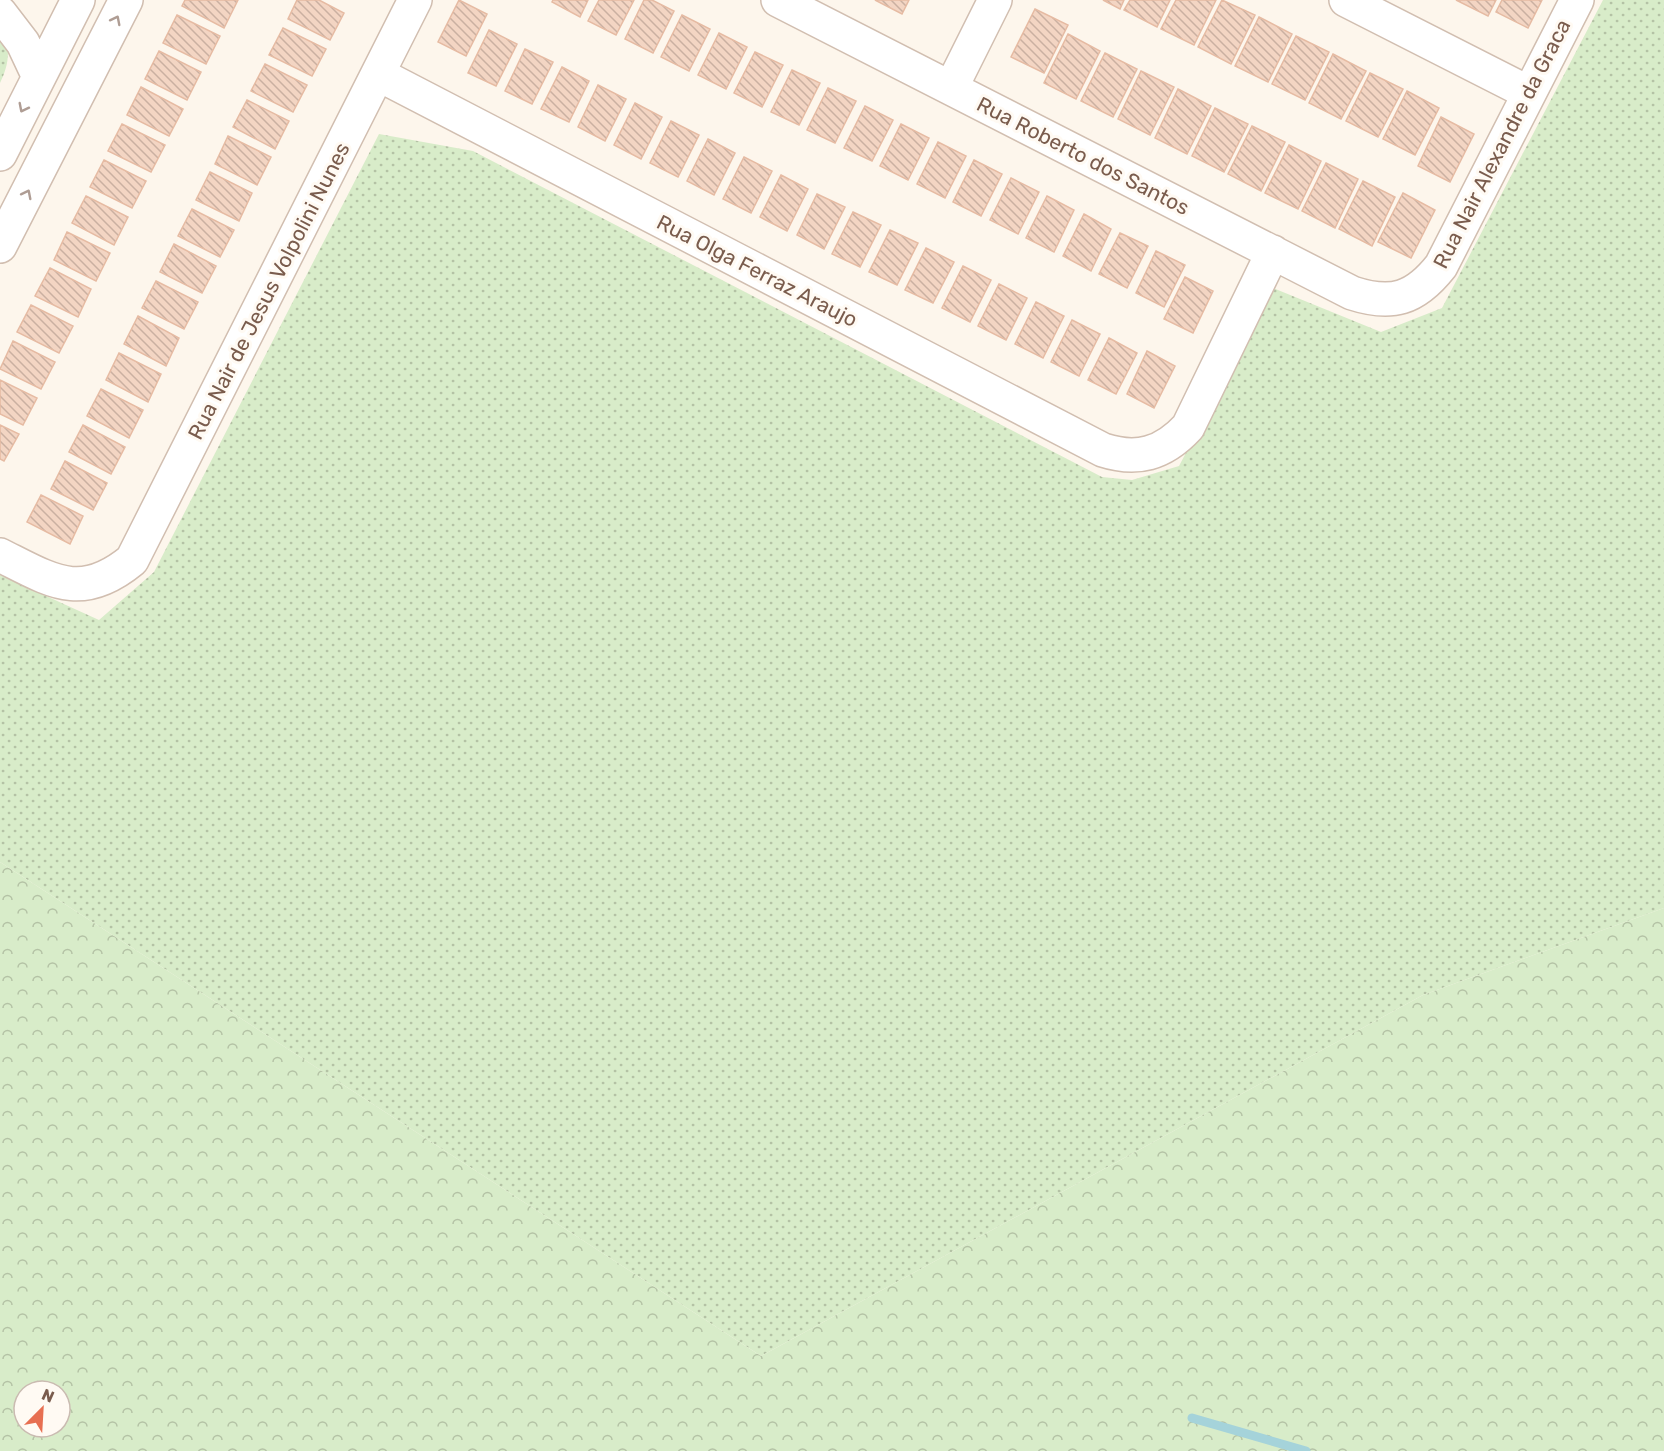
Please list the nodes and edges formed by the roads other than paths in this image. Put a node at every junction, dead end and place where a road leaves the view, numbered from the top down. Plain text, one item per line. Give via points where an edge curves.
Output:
1 (78, 0) edge
2 (126, 0) edge
3 (415, 0) edge
4 (778, 0) edge
5 (995, 0) edge
6 (1346, 0) edge
7 (1577, 0) edge
8 (0, 14) edge
9 (378, 74) junction
10 (39, 77) junction
11 (951, 88) junction
12 (1529, 93) junction
13 (0, 154) edge
14 (0, 246) edge
15 (1273, 252) junction
16 (1392, 299) joint
17 (0, 555) edge

1 - 10 street
14 -> 2 street
3 - 9 street, Rua Nair de Jesus Volpolini Nunes
4 - 11 street, Rua Roberto dos Santos
5 - 11 street
6 - 12 street
7 - 12 street, Rua Nair Alexandre da Graca
8 - 10 street via 23,44
9 - 15 street, Rua Olga Ferraz Araujo via 1103,450 1121,455 1140,456 1158,451 1188,427
9 - 17 street, Rua Nair de Jesus Volpolini Nunes via 132,560 113,575 90,584 66,584
10 -> 13 street
11 - 15 street, Rua Roberto dos Santos
12 - 16 street, Rua Nair Alexandre da Graca via 1441,266 1429,282 1412,294
15 - 16 street, Rua Roberto dos Santos via 1352,293

